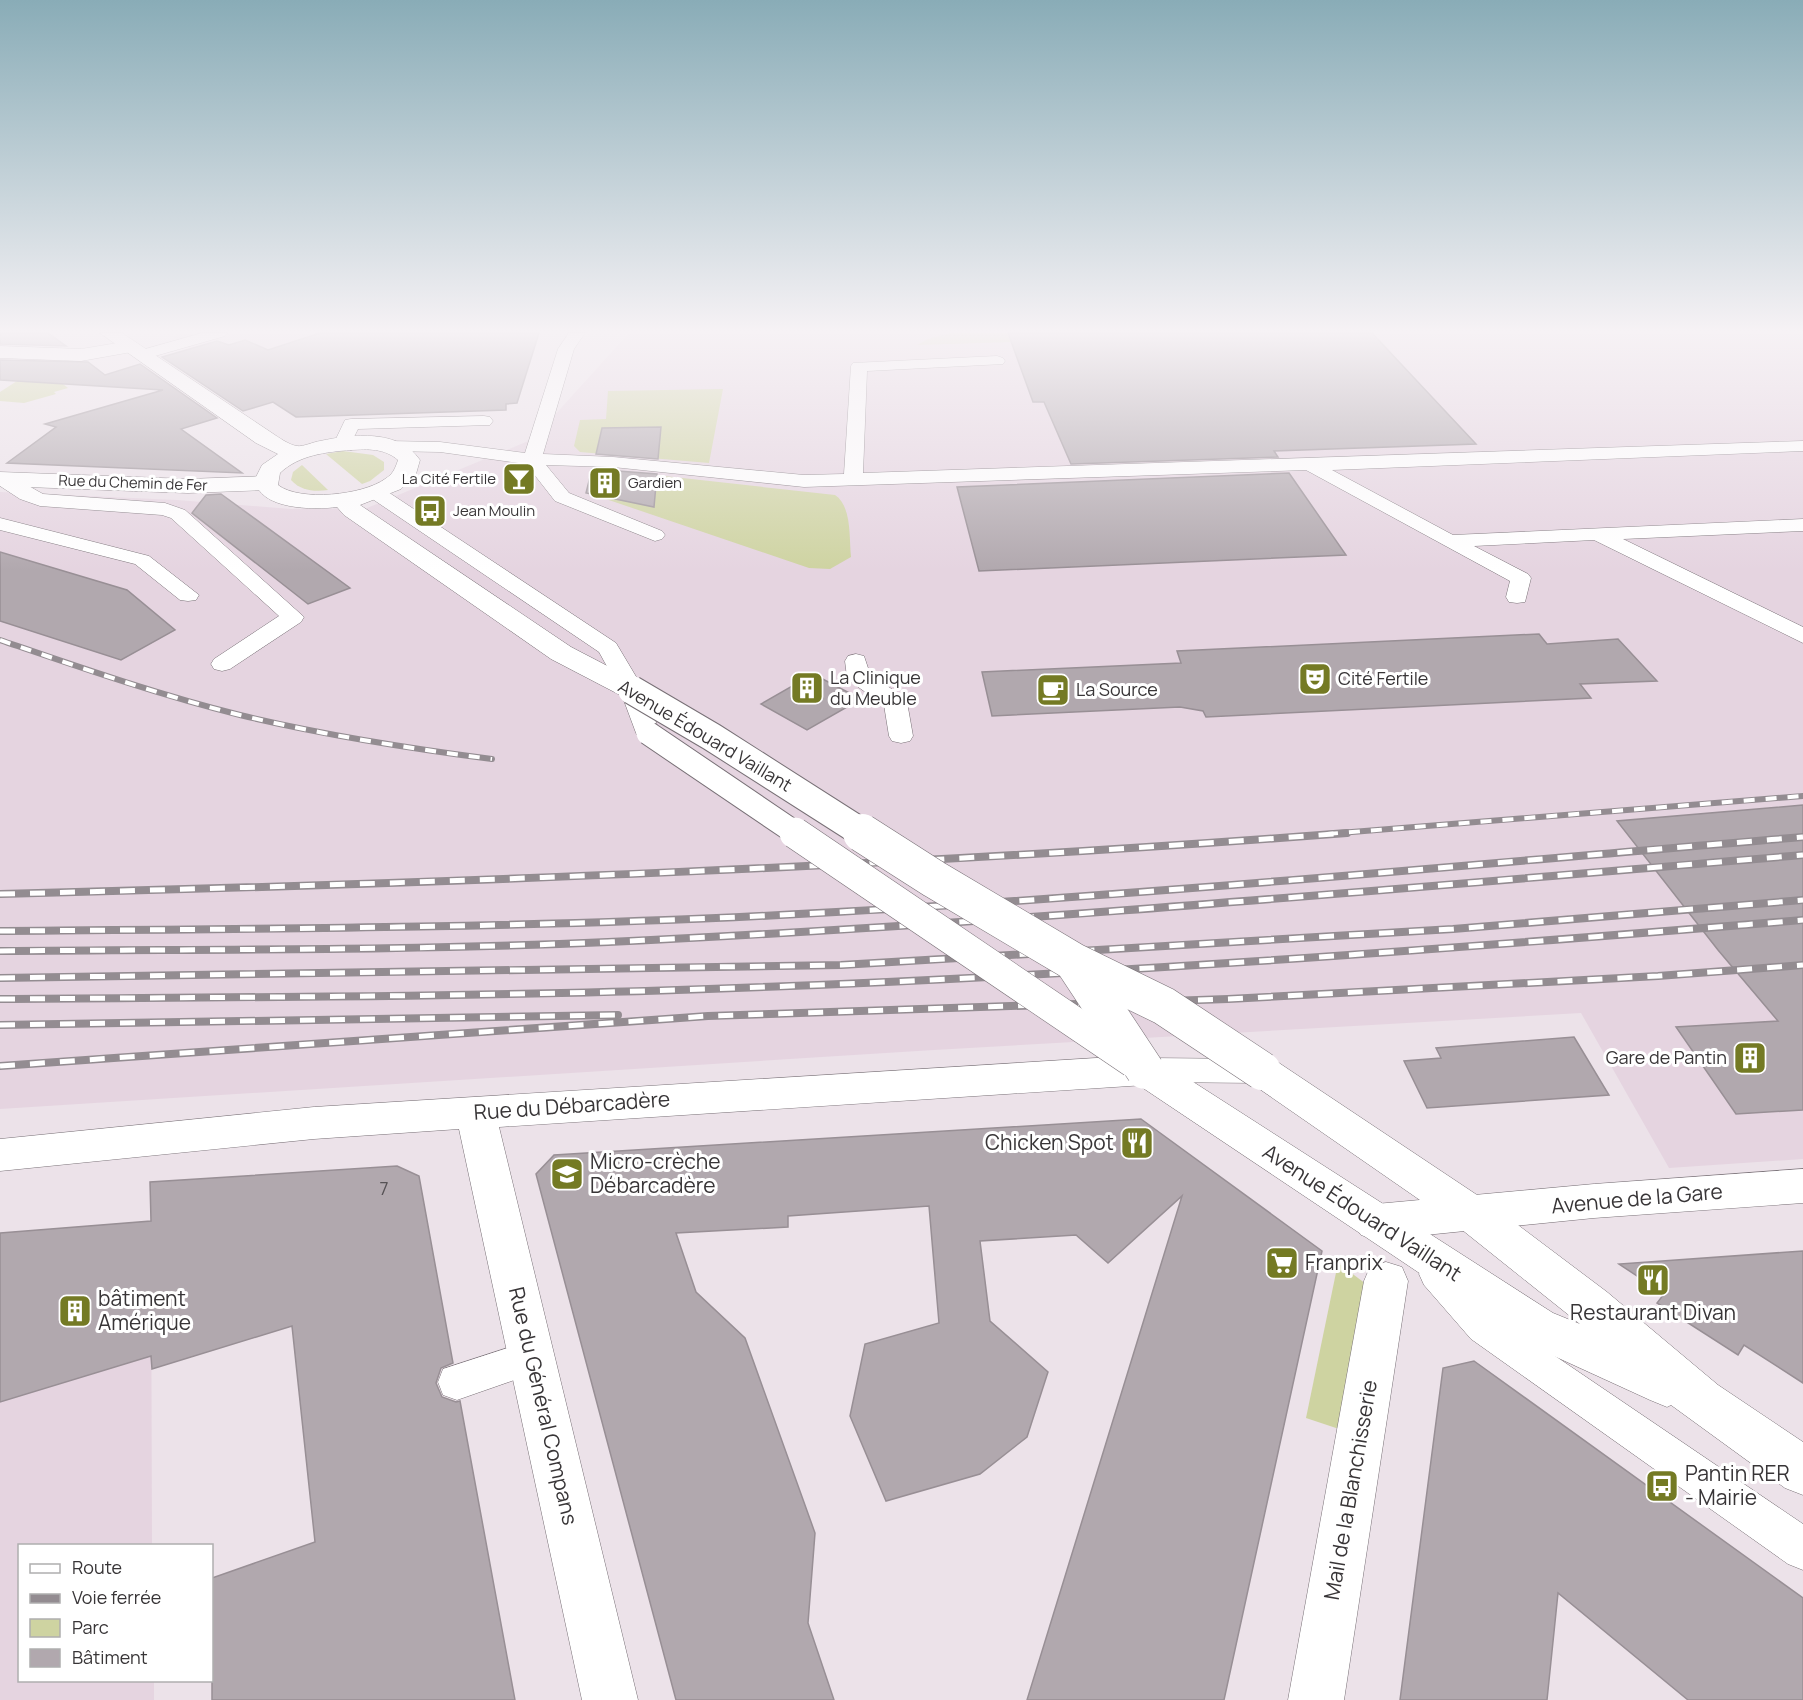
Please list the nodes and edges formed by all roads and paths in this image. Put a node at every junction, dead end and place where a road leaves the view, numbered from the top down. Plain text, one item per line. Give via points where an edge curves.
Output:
1 (226, 412) edge
2 (546, 412) edge
3 (857, 412) edge
4 (484, 421) dead end
5 (343, 443) junction
6 (388, 446) junction
7 (1803, 446) edge
8 (295, 454) junction
9 (532, 459) junction
10 (1311, 465) junction
11 (486, 470) dead end
12 (1, 479) edge
13 (853, 480) junction
14 (266, 483) junction
15 (375, 492) junction
16 (344, 500) junction
17 (0, 524) edge
18 (1803, 525) edge
19 (1598, 534) junction
20 (655, 535) dead end
21 (1449, 541) junction
22 (188, 595) dead end
23 (1517, 597) dead end
24 (1803, 636) edge
25 (856, 661) dead end
26 (222, 664) dead end
27 (632, 690) junction
28 (901, 736) dead end
29 (1074, 962) junction
30 (1145, 1070) junction
31 (1262, 1071) junction
32 (475, 1112) junction
33 (0, 1155) edge
34 (1803, 1186) edge
35 (1471, 1213) junction
36 (1376, 1222) junction
37 (1400, 1264) junction
38 (532, 1357) junction
39 (457, 1382) dead end
40 (1701, 1401) junction
41 (1803, 1471) edge
42 (1803, 1549) edge
43 (610, 1700) edge
44 (1316, 1700) edge

1 - 8 main road
2 - 9 lane
3 - 13 lane
4 - 5 lane via 351,424
5 - 6 main road
5 - 8 main road
6 - 9 lane via 440,447
6 - 15 main road via 418,464
7 - 10 lane
8 - 14 main road via 273,468
9 - 11 lane
9 - 13 lane via 613,462 804,481
9 - 20 lane via 562,497
10 - 13 lane
10 - 21 lane
12 - 14 main road, Rue du Chemin de Fer via 178,486
12 - 26 lane via 40,500 155,508 178,514 293,617
14 - 16 main road via 274,493 293,500
15 - 16 main road
15 - 27 lane via 608,648
16 - 27 main road, Avenue Édouard Vaillant via 352,510 561,653
17 - 22 lane via 142,560
18 - 19 lane
19 - 21 lane
19 - 24 lane
21 - 23 lane via 1521,578
25 - 28 lane via 859,677 895,702
27 - 29 main road, Avenue Édouard Vaillant, bridge
27 - 30 lane, bridge via 648,732
29 - 30 main road, Avenue Édouard Vaillant, bridge
29 - 31 main road, Avenue Édouard Vaillant, bridge via 1164,1006
30 - 31 lane
30 - 32 main road, Rue du Débarcadère
30 - 36 main road, Avenue Édouard Vaillant
31 - 35 main road, Avenue Édouard Vaillant
32 - 33 main road, Rue du Débarcadère via 314,1123
32 - 38 main road, Rue du Général Compans
34 - 35 main road, Avenue de la Gare
35 - 36 main road, Avenue de la Gare
35 - 40 main road, Avenue Édouard Vaillant via 1591,1306
36 - 37 main road, Avenue Édouard Vaillant
37 - 40 main road, Avenue Édouard Vaillant
37 - 42 lane
37 - 44 main road, Mail de la Blanchisserie
38 - 39 lane
38 - 43 main road, Rue du Général Compans
40 - 41 main road, Avenue Édouard Vaillant

